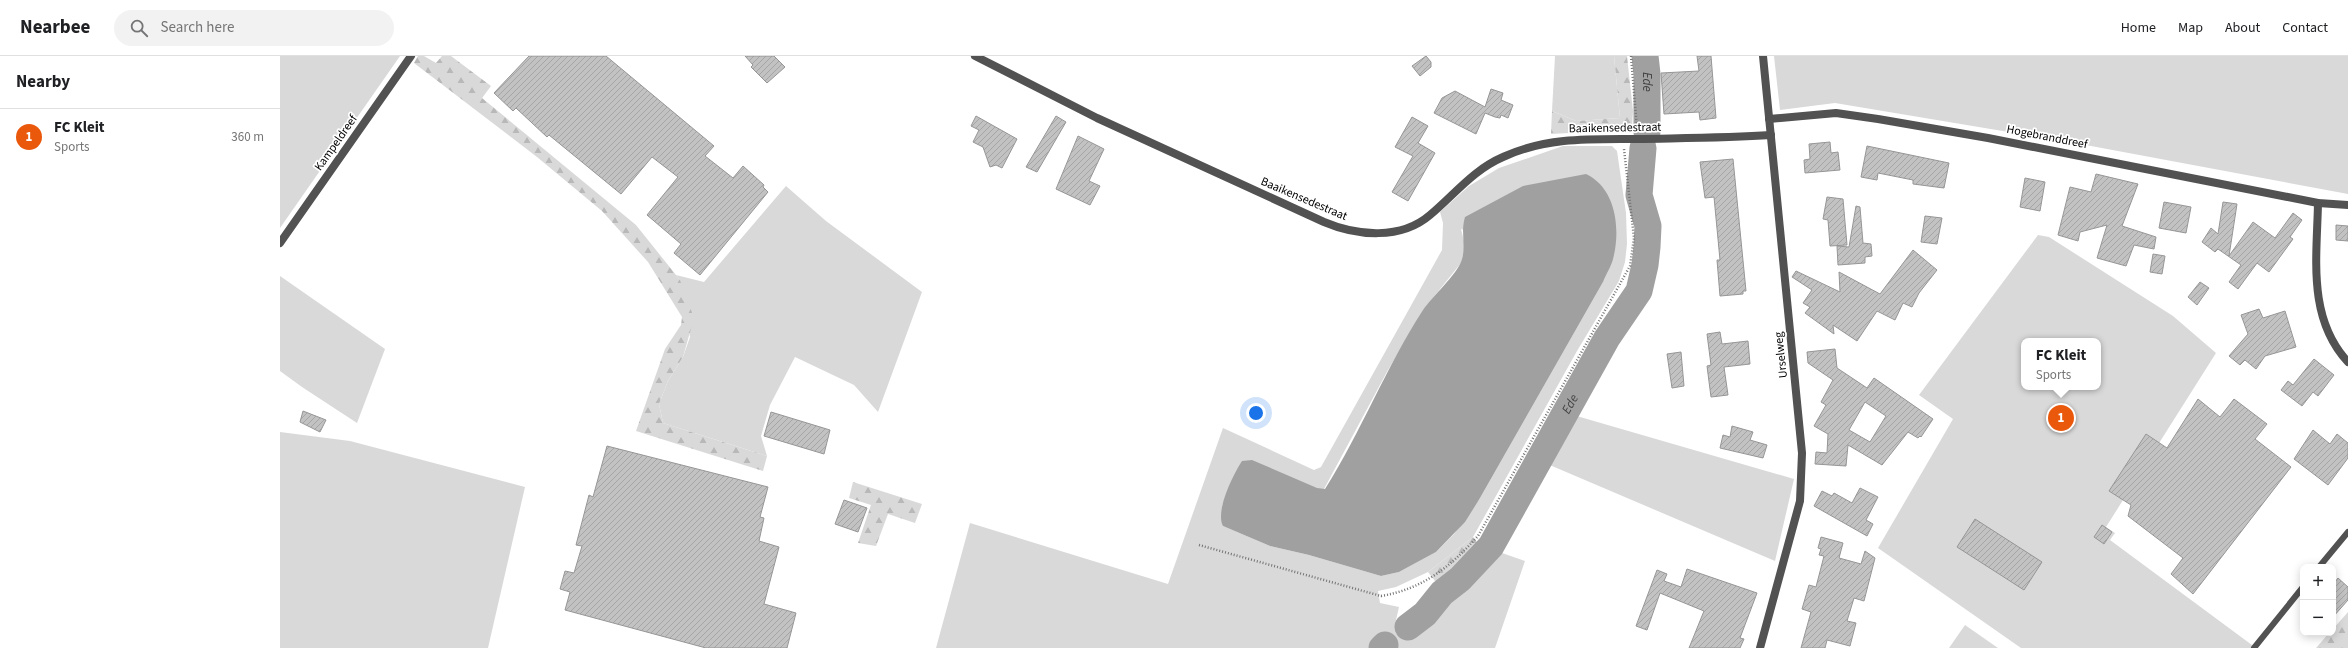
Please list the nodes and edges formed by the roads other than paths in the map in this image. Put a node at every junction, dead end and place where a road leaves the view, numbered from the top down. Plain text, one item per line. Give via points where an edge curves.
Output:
1 (411, 56) edge
2 (975, 56) edge
3 (1763, 56) edge
4 (1769, 119) junction
5 (1771, 134) junction
6 (2318, 203) junction
7 (2348, 205) edge
8 (280, 243) edge
9 (2348, 362) edge
10 (2348, 532) edge
11 (2321, 564) edge
12 (2300, 591) edge
13 (1760, 648) edge
14 (2254, 648) edge

1 - 8 street, Kampeldreef
2 - 5 street, Baaikensedestraat via 1097,118 1324,222 1359,233 1382,234 1418,222 1429,216 1471,175 1514,152 1558,142
3 - 4 street, Urselweg
4 - 5 street, Urselweg
4 - 6 street, Hogebranddreef via 1836,113 1878,119
5 - 13 street, Urselweg via 1802,453 1800,501
6 - 7 street, Hogebranddreef
6 - 9 street via 2319,305 2327,332
10 - 11 lane
12 - 14 lane

